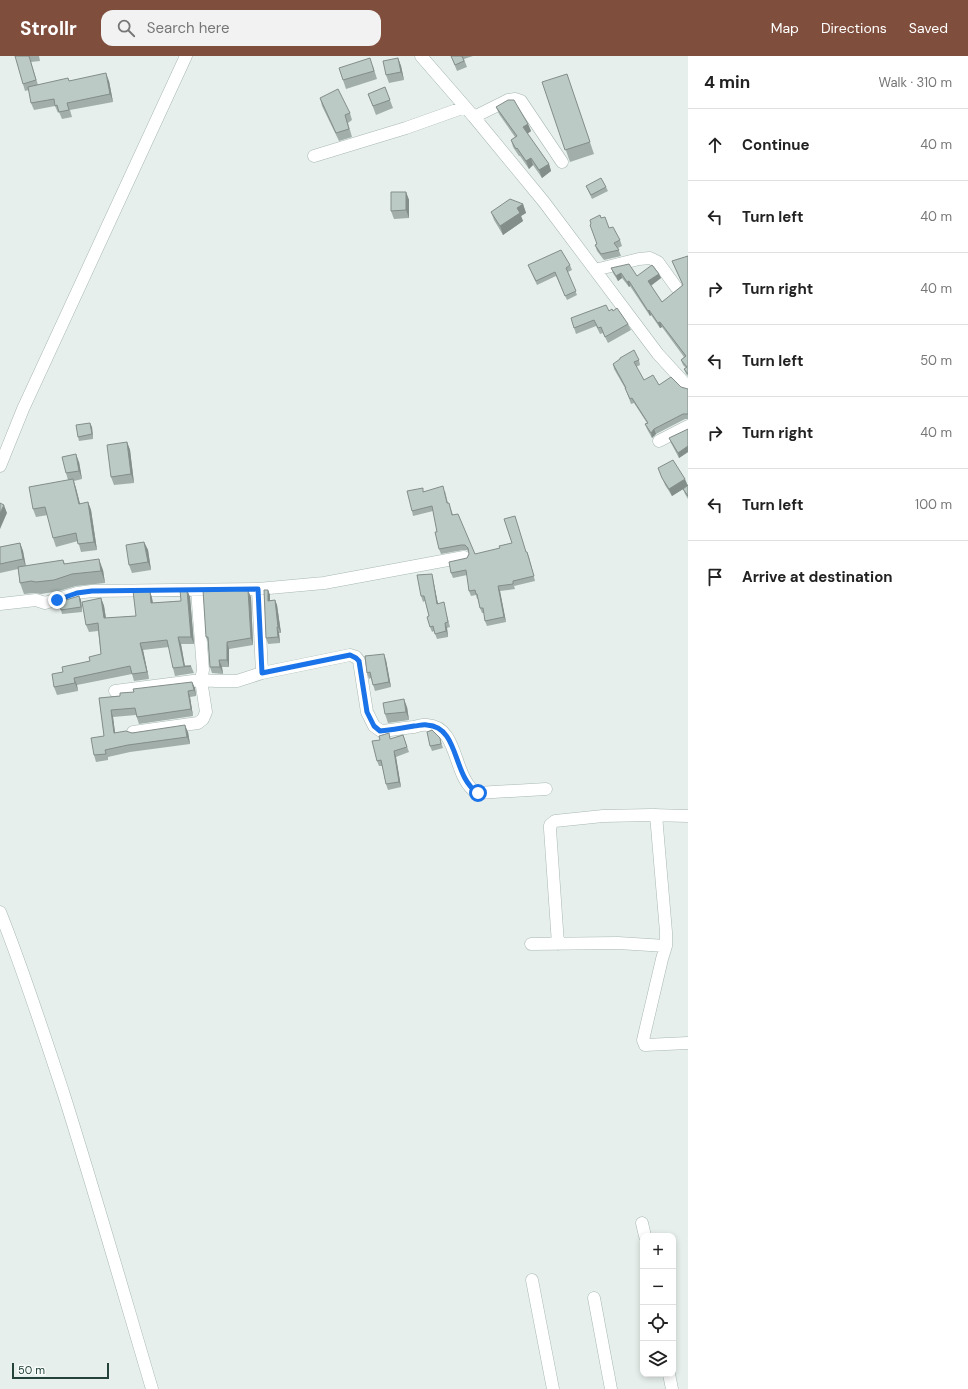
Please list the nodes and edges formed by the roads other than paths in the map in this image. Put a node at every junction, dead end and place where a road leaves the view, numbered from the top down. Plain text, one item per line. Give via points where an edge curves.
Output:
1 (186, 56) edge
2 (421, 56) edge
3 (465, 107) junction
4 (474, 117) junction
5 (314, 156) dead end
6 (562, 162) dead end
7 (594, 270) junction
8 (676, 287) dead end
9 (688, 387) edge
10 (688, 426) edge
11 (659, 441) dead end
12 (0, 466) edge
13 (464, 557) edge
14 (258, 589) junction
15 (197, 590) junction
16 (0, 604) edge
17 (262, 673) junction
18 (201, 680) junction
19 (115, 691) dead end
20 (133, 732) edge
21 (546, 789) dead end
22 (656, 815) junction
23 (688, 816) edge
24 (0, 912) edge
25 (531, 944) dead end
26 (558, 944) junction
27 (666, 946) junction
28 (688, 1044) edge
29 (642, 1223) dead end
30 (644, 1233) edge
31 (532, 1280) dead end
32 (594, 1298) dead end
33 (670, 1377) edge
34 (152, 1389) edge
35 (553, 1389) edge
36 (611, 1389) edge
37 (672, 1389) edge

1 - 12 street via 23,409
2 - 3 street
3 - 4 street
3 - 5 street
4 - 6 street via 508,100 521,101
4 - 7 street via 544,202
7 - 8 street via 650,258 658,262
7 - 9 street via 658,354
10 - 11 street
13 - 14 street via 324,583
14 - 15 street
14 - 17 street
15 - 16 street via 92,591 45,603 36,600
15 - 18 street via 203,670
17 - 18 street via 238,681
17 - 21 street via 350,655 359,661 367,712 374,726 380,731 427,725 441,729 449,738 464,780 478,793
18 - 19 street
18 - 20 street via 206,712 198,723
22 - 23 street
22 - 26 street via 603,816 554,822 550,825
22 - 27 street
24 - 34 street via 52,1058
25 - 26 street
26 - 27 street via 618,942
27 - 28 street via 643,1040 645,1045
29 - 30 street
31 - 35 street
32 - 36 street
33 - 37 street

